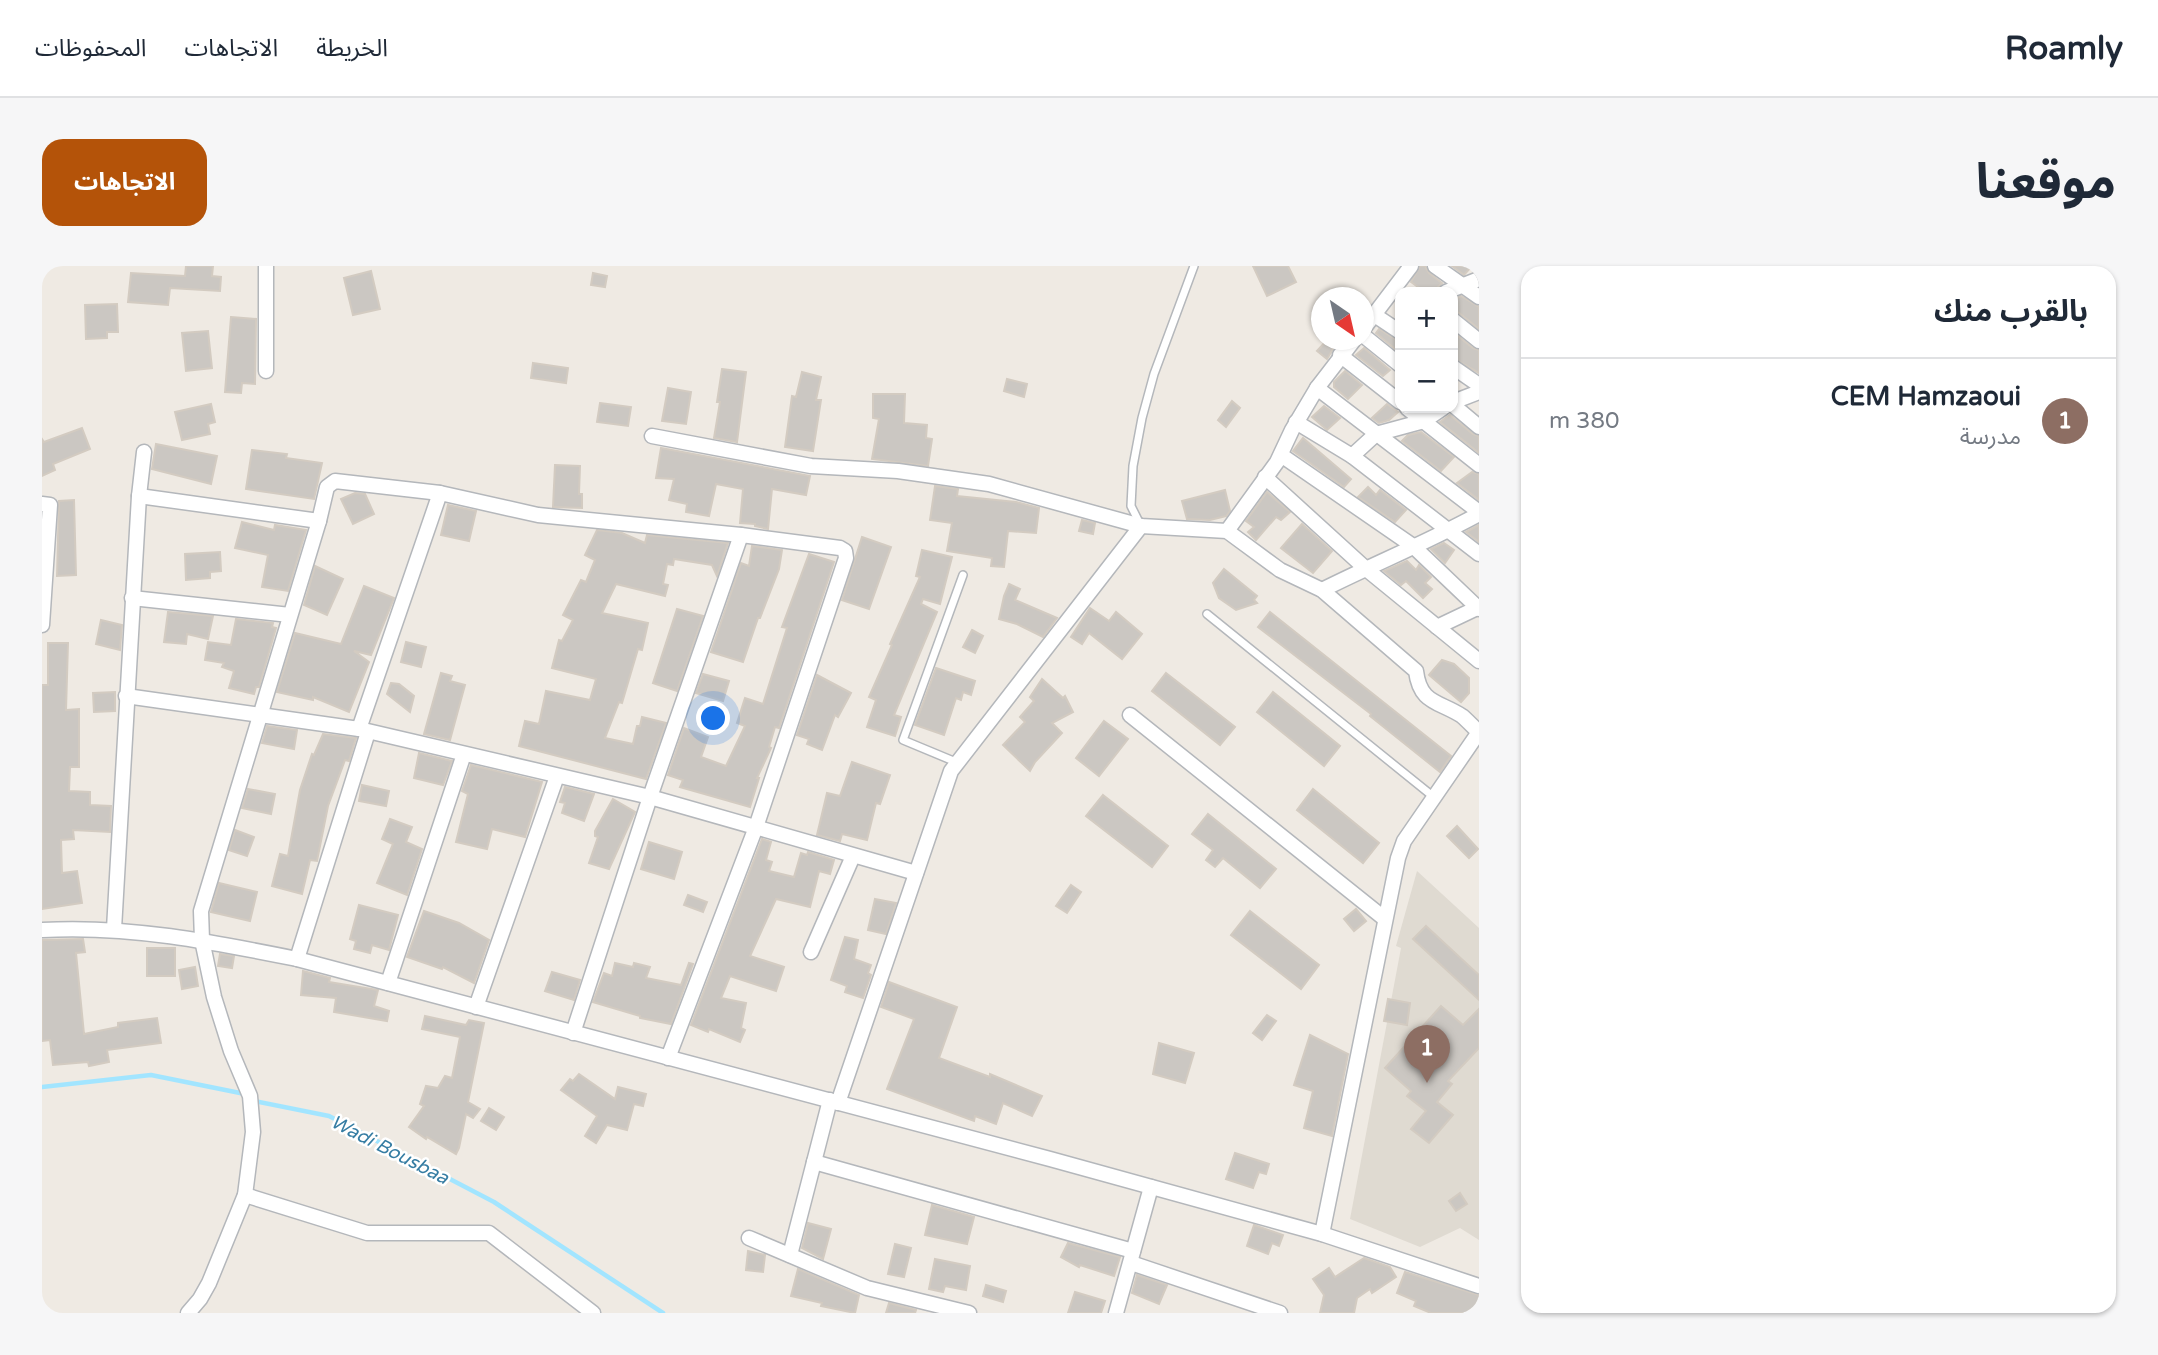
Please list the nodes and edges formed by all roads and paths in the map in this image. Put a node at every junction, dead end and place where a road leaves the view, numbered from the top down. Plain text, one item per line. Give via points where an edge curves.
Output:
1 (266, 266) edge
2 (1194, 266) edge
3 (1410, 266) edge
4 (1435, 266) edge
5 (1479, 279) edge
6 (1463, 285) junction
7 (1396, 286) joint
8 (1458, 287) edge
9 (1479, 297) edge
10 (1374, 313) edge
11 (1374, 315) edge
12 (1458, 324) edge
13 (1395, 329) edge
14 (1479, 341) edge
15 (1374, 345) edge
16 (1345, 350) edge
17 (1340, 355) junction
18 (1395, 361) edge
19 (1458, 370) edge
20 (266, 371) dead end
21 (1479, 385) edge
22 (1317, 388) junction
23 (1479, 391) edge
24 (1395, 398) edge
25 (1458, 401) edge
26 (1458, 408) edge
27 (1414, 413) edge
28 (1436, 413) edge
29 (1424, 421) junction
30 (1296, 422) junction
31 (1479, 427) edge
32 (1376, 434) junction
33 (652, 436) dead end
34 (144, 452) dead end
35 (1281, 456) junction
36 (1352, 456) junction
37 (1479, 465) edge
38 (1265, 477) junction
39 (440, 493) junction
40 (139, 496) junction
41 (42, 504) edge
42 (1479, 513) edge
43 (318, 521) junction
44 (1141, 526) junction
45 (1227, 531) junction
46 (1447, 531) junction
47 (741, 535) junction
48 (1413, 546) junction
49 (1479, 554) edge
50 (1365, 568) junction
51 (963, 575) dead end
52 (1322, 590) junction
53 (132, 598) junction
54 (1478, 608) edge
55 (1207, 614) dead end
56 (290, 615) junction
57 (42, 625) edge
58 (1437, 627) junction
59 (1479, 661) edge
60 (126, 696) junction
61 (260, 714) junction
62 (1130, 715) dead end
63 (364, 730) junction
64 (1479, 732) edge
65 (464, 754) junction
66 (956, 762) junction
67 (557, 776) junction
68 (650, 797) junction
69 (1435, 799) junction
70 (756, 827) junction
71 (853, 856) junction
72 (916, 873) junction
73 (1385, 919) junction
74 (114, 929) junction
75 (42, 930) edge
76 (202, 940) junction
77 (811, 952) dead end
78 (297, 959) junction
79 (388, 983) junction
80 (476, 1007) junction
81 (573, 1033) junction
82 (668, 1058) junction
83 (834, 1102) junction
84 (814, 1162) junction
85 (1151, 1187) junction
86 (245, 1195) junction
87 (1322, 1234) junction
88 (750, 1238) dead end
89 (790, 1255) junction
90 (1132, 1257) junction
91 (1479, 1286) edge
92 (188, 1313) edge
93 (593, 1313) edge
94 (969, 1313) edge
95 (1116, 1313) edge
96 (1280, 1313) edge

1 - 20 street
2 - 44 lane via 1142,418 1131,506
3 - 7 street
4 - 6 street
5 - 6 street
6 - 8 street
6 - 9 street
7 - 10 street
11 - 13 street
12 - 14 street
15 - 18 street
16 - 17 street
17 - 22 street
17 - 24 street
19 - 21 street
22 - 30 street
22 - 32 street
23 - 25 street
26 - 31 street
27 - 29 street
28 - 29 street
29 - 32 street
29 - 37 street
30 - 35 street
30 - 36 street
32 - 36 street
32 - 42 street
33 - 44 street via 811,466 898,471 989,484
34 - 40 street
35 - 38 street
35 - 48 street
36 - 46 street
38 - 45 street
38 - 50 street
39 - 43 street via 335,481 327,486
39 - 47 street via 538,515
39 - 63 street
40 - 43 street
40 - 53 street
41 - 57 street via 50,505
42 - 46 street
43 - 56 street
44 - 45 street
44 - 66 street
45 - 52 street via 1280,570
46 - 48 street
46 - 49 street
47 - 68 street
47 - 70 street via 840,548 846,558
48 - 50 street
48 - 54 street
50 - 52 street
50 - 58 street
51 - 66 lane via 903,740
52 - 64 street via 1416,671 1418,686 1434,704 1461,716
53 - 56 street
53 - 60 street
54 - 58 street
55 - 69 lane
56 - 61 street
58 - 59 street
60 - 61 street
60 - 74 street
61 - 63 street
61 - 76 street via 201,911
62 - 73 street
63 - 65 street
63 - 78 street
64 - 69 street
65 - 67 street
65 - 79 street
66 - 72 street
67 - 68 street
67 - 80 street
68 - 70 street
68 - 81 street
69 - 73 street via 1404,841
70 - 71 street
70 - 82 street
71 - 72 street
71 - 77 street
72 - 83 street
73 - 87 street
74 - 75 street
74 - 76 street
76 - 78 street
76 - 86 street via 227,1040 250,1096 253,1132
78 - 79 street
79 - 80 street
80 - 81 street
81 - 82 street
82 - 83 street
83 - 84 street
83 - 85 street
84 - 89 street
84 - 90 street
85 - 87 street
85 - 90 street
86 - 92 street via 209,1283
86 - 93 street via 367,1233 489,1233
87 - 91 street
88 - 89 street
89 - 94 street via 867,1288
90 - 95 street
90 - 96 street

